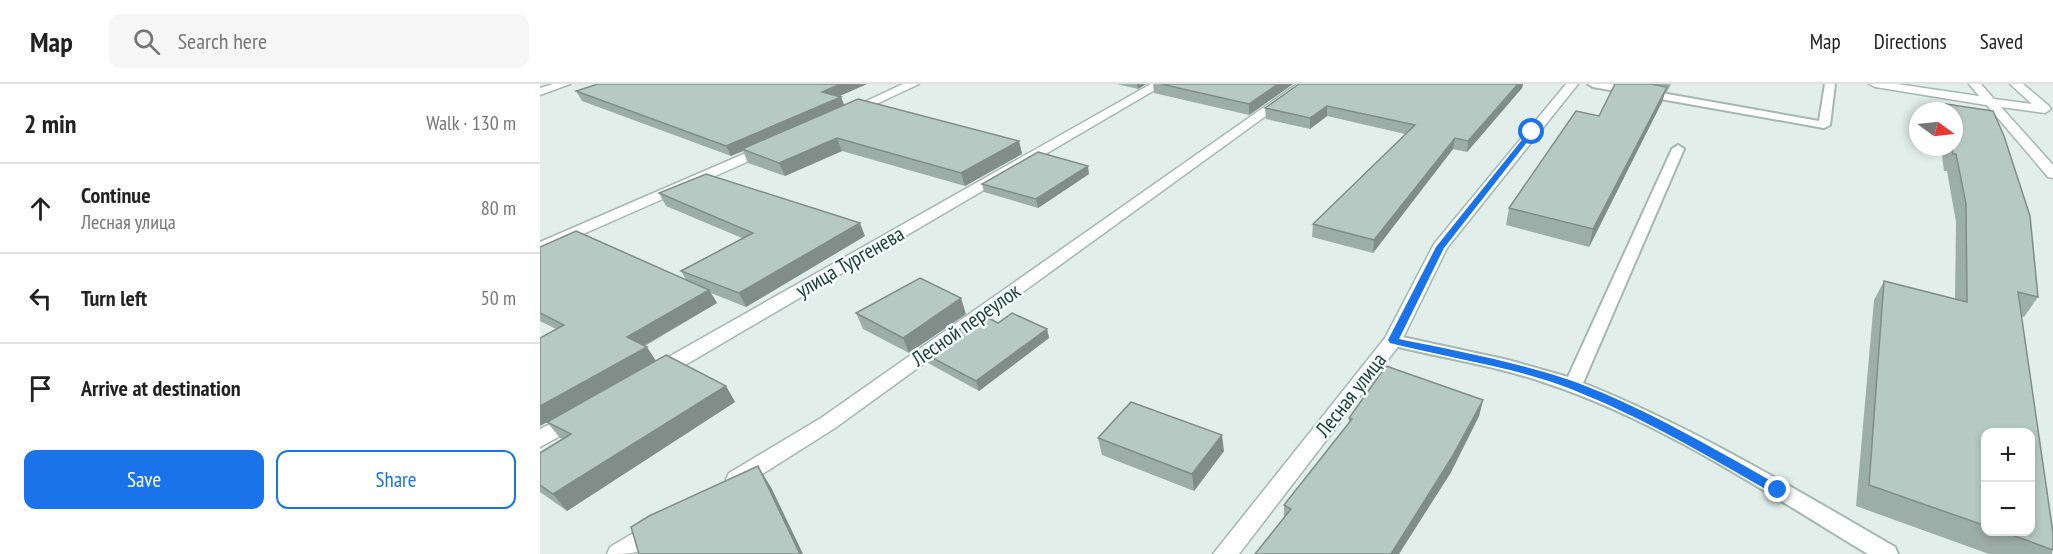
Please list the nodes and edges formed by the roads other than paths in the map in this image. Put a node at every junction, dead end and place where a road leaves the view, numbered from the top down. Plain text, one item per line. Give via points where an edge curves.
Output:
1 (564, 84) edge
2 (913, 84) edge
3 (1159, 84) edge
4 (1304, 84) edge
5 (1572, 84) edge
6 (1593, 84) edge
7 (1830, 84) edge
8 (1875, 84) edge
9 (1975, 84) edge
10 (2016, 84) edge
11 (540, 92) edge
12 (1992, 102) junction
13 (2049, 113) edge
14 (836, 118) edge
15 (782, 142) edge
16 (1678, 149) dead end
17 (2053, 174) edge
18 (540, 248) edge
19 (1393, 340) junction
20 (643, 380) edge
21 (1574, 386) junction
22 (592, 410) edge
23 (540, 439) edge
24 (718, 490) edge
25 (669, 521) edge
26 (620, 554) edge
27 (1225, 554) edge
28 (1887, 554) edge

1 - 11 street
2 - 14 street
3 - 20 street, улица Тургенева
4 - 24 street, Лесной переулок via 828,423
5 - 19 street, Лесная улица via 1440,247
6 - 7 lane via 1824,125
8 - 12 street
9 - 12 street
10 - 13 street
12 - 13 street
12 - 17 street
15 - 18 street
16 - 21 lane
19 - 21 lane
19 - 27 street, Лесная улица
21 - 28 lane via 1680,435
22 - 23 street
25 - 26 street

